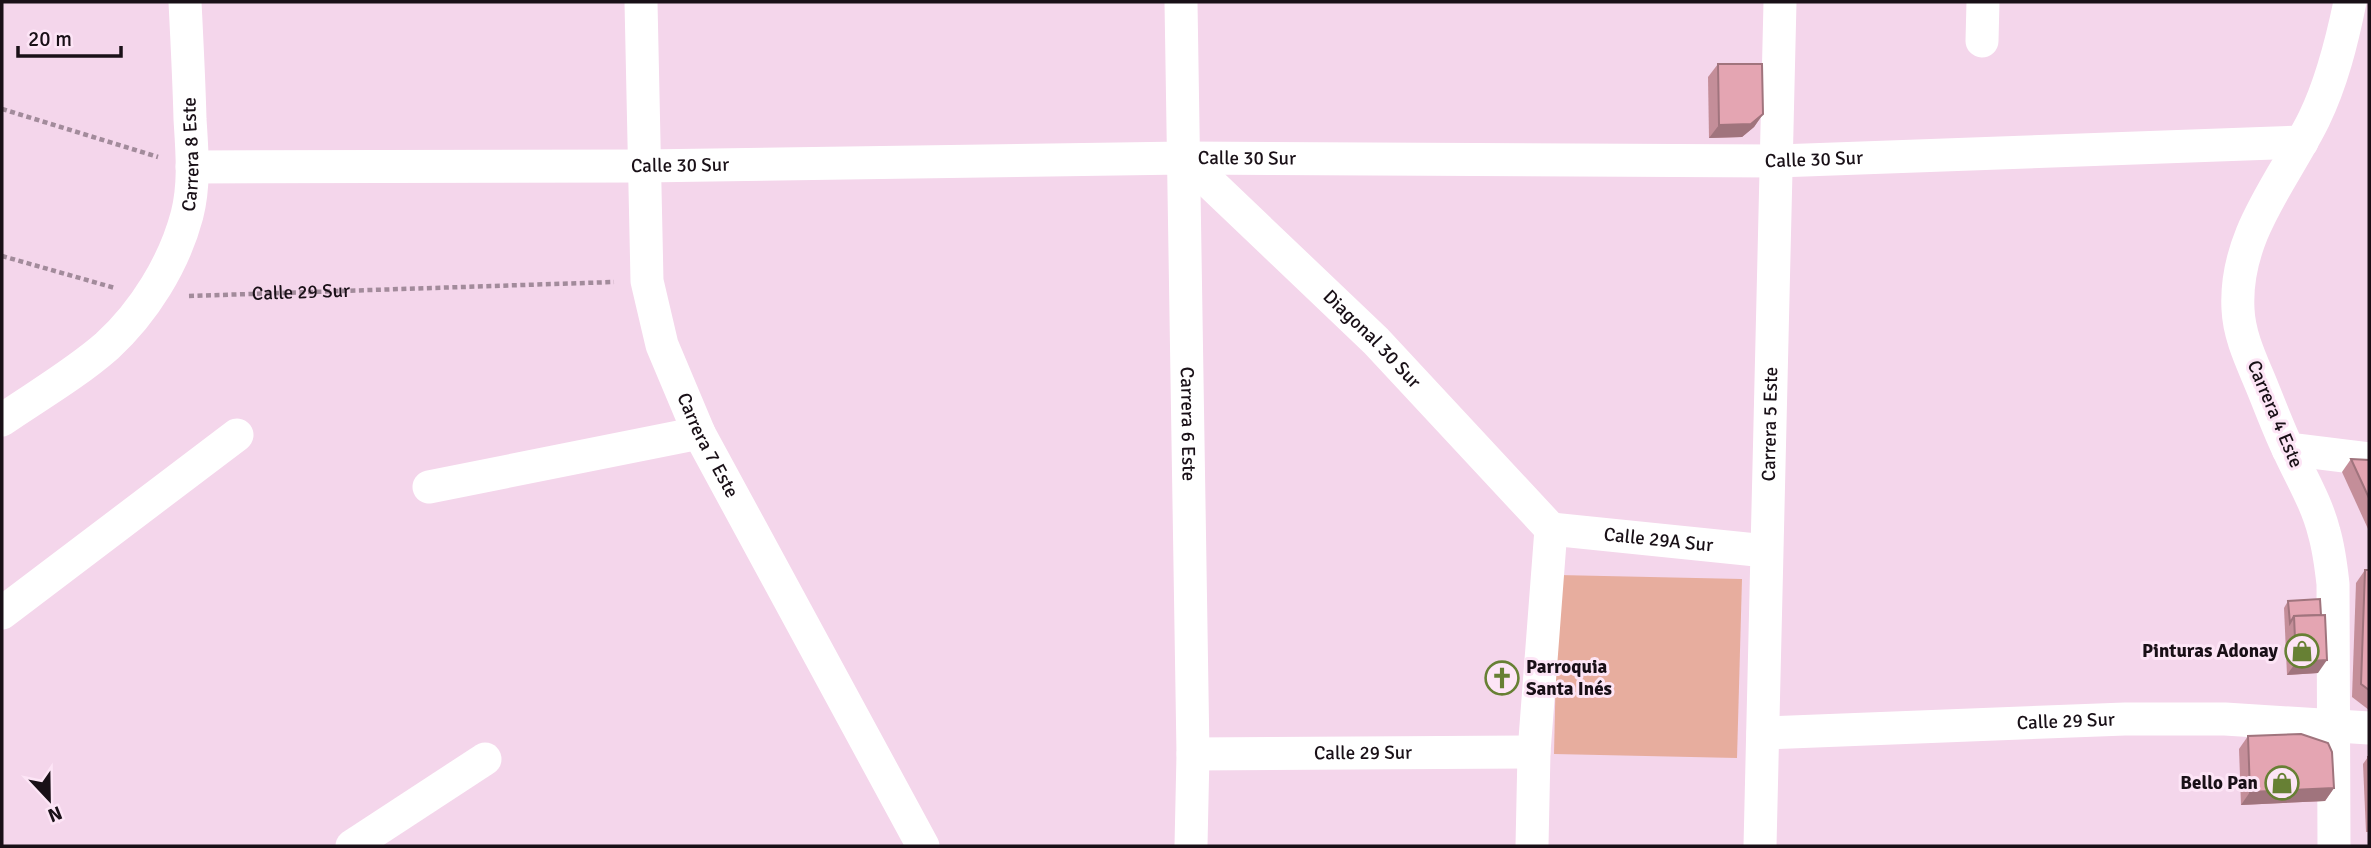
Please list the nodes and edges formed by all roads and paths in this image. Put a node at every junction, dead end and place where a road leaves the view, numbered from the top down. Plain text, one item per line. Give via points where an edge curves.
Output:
1 (185, 2) edge
2 (641, 2) edge
3 (1181, 2) edge
4 (1780, 2) edge
5 (1983, 2) edge
6 (2350, 2) edge
7 (1982, 41) dead end
8 (2, 109) edge
9 (2302, 142) junction
10 (1184, 158) junction
11 (1776, 161) junction
12 (644, 166) junction
13 (192, 167) junction
14 (2, 256) edge
15 (647, 281) junction
16 (149, 297) junction
17 (2, 420) edge
18 (699, 433) junction
19 (237, 435) dead end
20 (2288, 449) junction
21 (2369, 459) edge
22 (429, 487) dead end
23 (1552, 529) junction
24 (1766, 551) junction
25 (2, 613) edge
26 (2334, 724) junction
27 (2369, 728) edge
28 (1763, 733) junction
29 (1534, 752) junction
30 (1193, 754) junction
31 (485, 760) dead end
32 (352, 846) edge
33 (923, 846) edge
34 (1191, 846) edge
35 (1532, 846) edge
36 (1760, 846) edge
37 (2334, 846) edge

1 - 13 street, Carrera 8 Este
2 - 12 street, Carrera 7 Este
3 - 10 street, Carrera 6 Este
4 - 11 street, Carrera 5 Este
5 - 7 street
6 - 9 street, Carrera 4 Este via 2330,82
8 - 13 path
9 - 11 street, Calle 30 Sur
9 - 20 street, Carrera 4 Este via 2253,227 2238,280 2243,338
10 - 11 street, Calle 30 Sur
10 - 12 street, Calle 30 Sur
10 - 23 street, Diagonal 30 Sur via 1376,341
10 - 30 street, Carrera 6 Este
11 - 24 street, Carrera 5 Este
12 - 13 street, Calle 30 Sur
12 - 15 street, Carrera 7 Este
13 - 16 street, Carrera 8 Este via 188,214
14 - 16 path, Calle 29 Sur
15 - 16 path, Calle 29 Sur
15 - 18 street, Carrera 7 Este via 663,345
16 - 17 street via 86,363
18 - 22 street
18 - 33 street, Carrera 7 Este
19 - 25 street
20 - 21 street
20 - 26 street, Carrera 4 Este via 2320,519 2330,556
23 - 24 street, Calle 29A Sur
23 - 29 street
24 - 28 street, Carrera 5 Este
26 - 27 street, Calle 29 Sur
26 - 28 street, Calle 29 Sur via 2125,719
26 - 37 street, Carrera 4 Este
28 - 36 street, Carrera 5 Este
29 - 30 street, Calle 29 Sur
29 - 35 street
30 - 34 street, Carrera 6 Este
31 - 32 street

